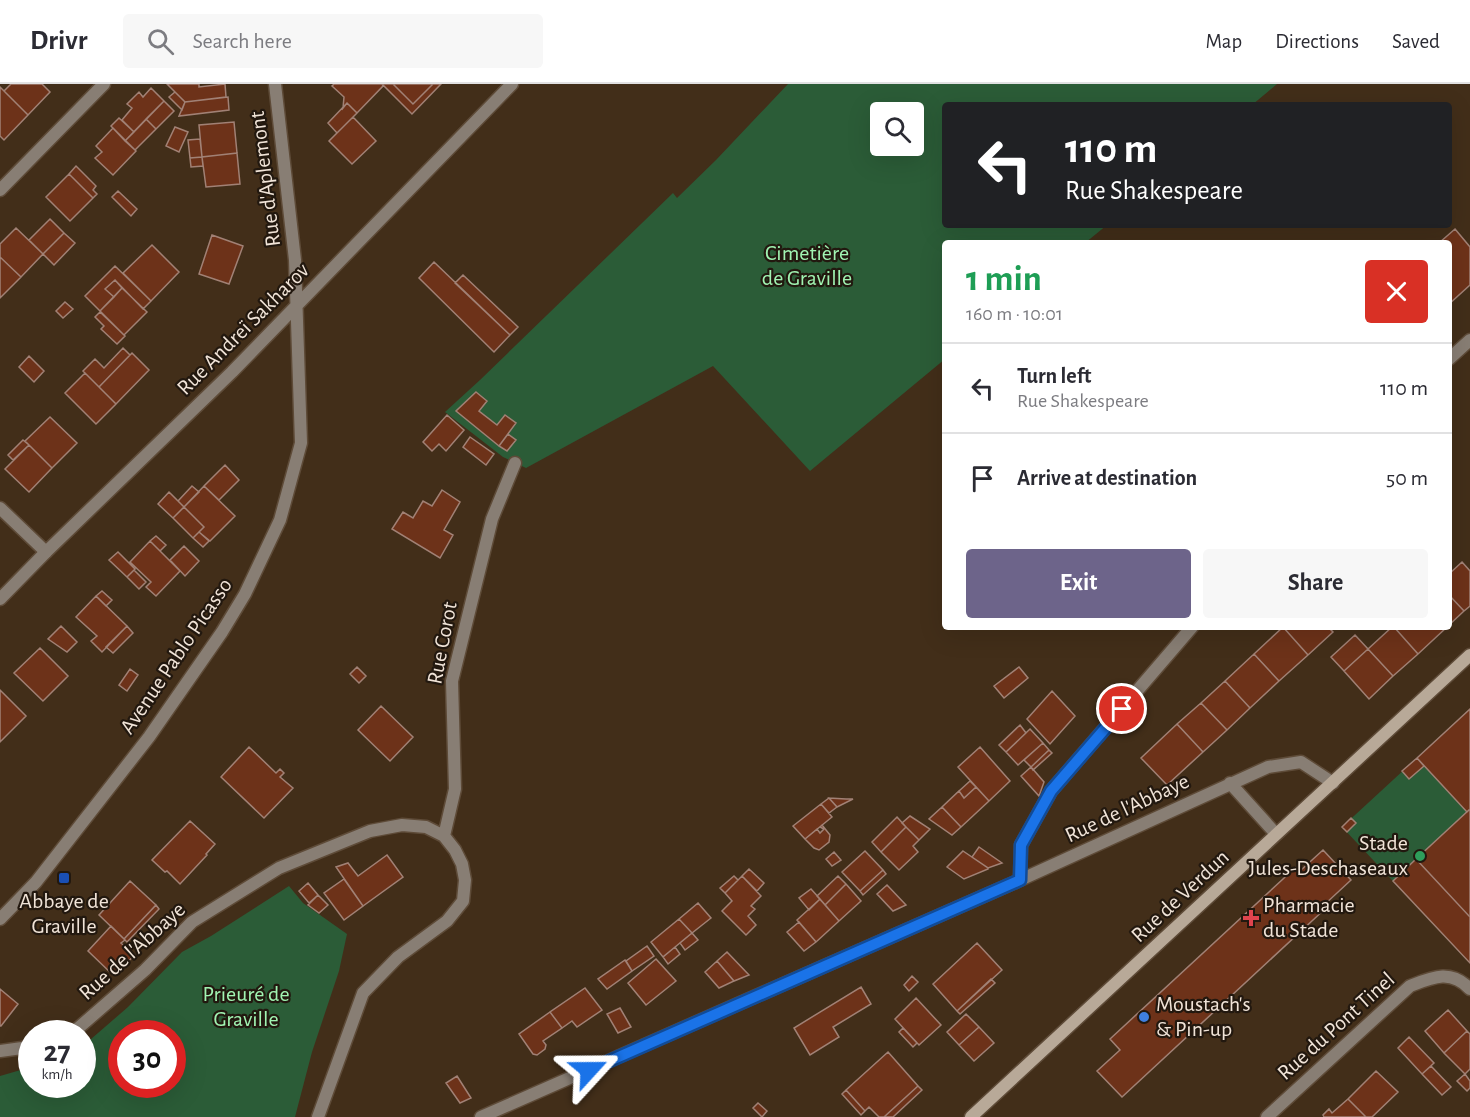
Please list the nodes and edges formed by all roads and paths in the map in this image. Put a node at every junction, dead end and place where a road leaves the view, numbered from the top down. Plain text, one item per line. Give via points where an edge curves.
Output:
1 (104, 84) edge
2 (275, 84) edge
3 (512, 84) edge
4 (0, 190) edge
5 (297, 304) junction
6 (1470, 340) edge
7 (1452, 356) edge
8 (515, 463) dead end
9 (0, 508) edge
10 (46, 552) junction
11 (0, 600) edge
12 (1189, 630) edge
13 (1470, 655) edge
14 (1230, 783) junction
15 (1333, 783) junction
16 (1276, 834) junction
17 (444, 836) junction
18 (1020, 880) junction
19 (0, 920) edge
20 (1470, 989) edge
21 (87, 1020) edge
22 (18, 1049) edge
23 (0, 1051) edge
24 (318, 1117) edge
25 (482, 1117) edge
26 (971, 1117) edge
27 (1267, 1117) edge

1 - 4 street
2 - 5 street, Rue d'Aplemont
3 - 5 street, Rue Andreï Sakharov
5 - 10 street, Rue Andreï Sakharov
5 - 19 street, Avenue Pablo Picasso via 301,443 279,520 245,594 149,737 36,882
6 - 7 street
8 - 17 street, Rue Corot via 492,519 452,681 454,789
9 - 10 street
10 - 11 street, Rue Andreï Sakharov
12 - 18 street via 1051,791 1021,845
13 - 15 main road, Rue de Verdun
14 - 15 street, Rue de l'Abbaye via 1268,767 1301,762
14 - 16 street
14 - 18 street, Rue de l'Abbaye
15 - 16 main road, Rue de Verdun
16 - 26 main road, Rue de Verdun
17 - 21 street, Rue de l'Abbaye via 418,826 370,831 279,867 192,922
17 - 24 street via 462,864 463,901 447,921 398,957 363,993
18 - 25 street, Rue de l'Abbaye
20 - 27 street, Rue du Pont Tinel via 1452,976 1430,978 1410,986
22 - 23 street

